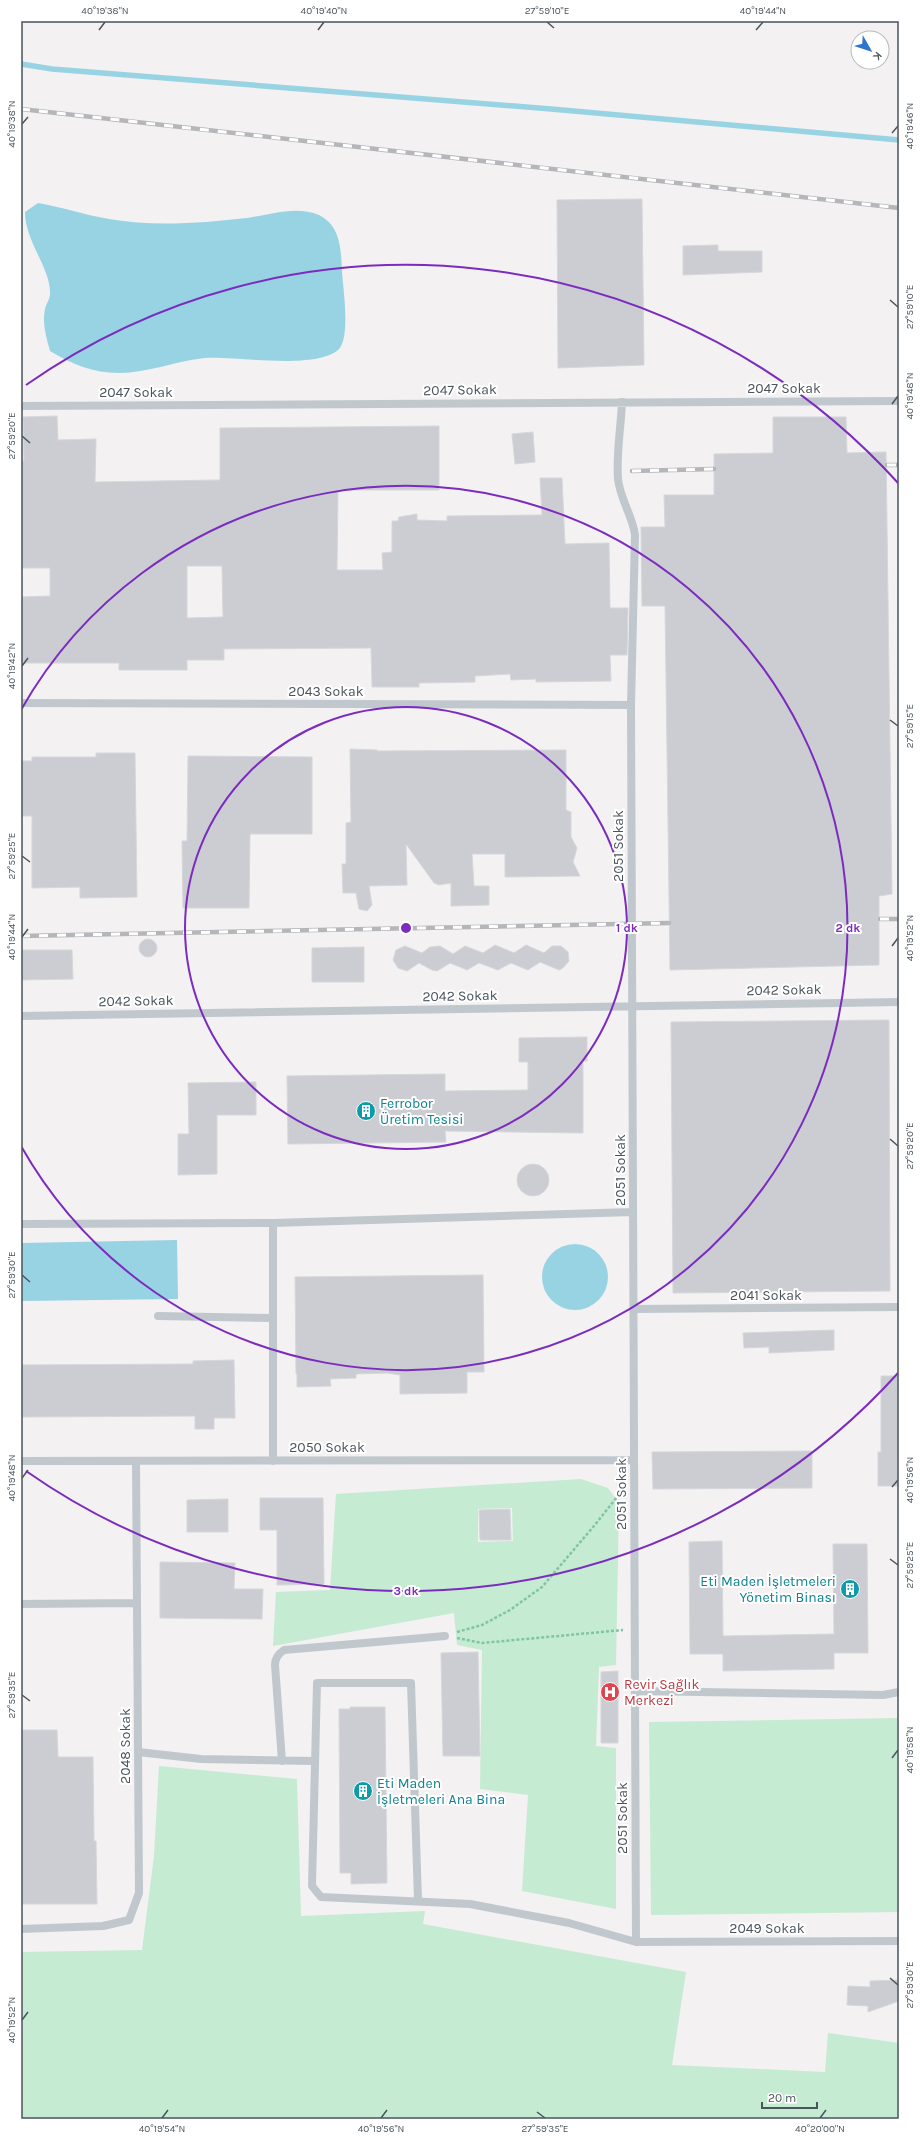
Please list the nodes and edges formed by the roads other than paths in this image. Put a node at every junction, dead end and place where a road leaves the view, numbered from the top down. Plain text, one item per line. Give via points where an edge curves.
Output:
1 (899, 401) edge
2 (622, 402) junction
3 (21, 406) edge
4 (21, 703) edge
5 (631, 704) junction
6 (899, 1002) edge
7 (632, 1006) junction
8 (21, 1016) edge
9 (633, 1212) junction
10 (273, 1223) junction
11 (21, 1224) edge
12 (899, 1307) edge
13 (633, 1309) junction
14 (158, 1316) dead end
15 (273, 1318) junction
16 (634, 1460) junction
17 (21, 1461) edge
18 (136, 1461) junction
19 (273, 1461) junction
20 (138, 1603) junction
21 (21, 1604) edge
22 (445, 1636) road end
23 (635, 1692) junction
24 (899, 1692) edge
25 (138, 1752) junction
26 (282, 1761) junction
27 (315, 1761) junction
28 (418, 1900) junction
29 (21, 1929) edge
30 (899, 1941) edge
31 (636, 1942) junction

1 - 2 lane, 2047 Sokak
2 - 3 lane, 2047 Sokak
2 - 5 lane, 2051 Sokak via 618,478 623,502 635,535
4 - 5 lane, 2043 Sokak
5 - 7 lane, 2051 Sokak
6 - 7 lane, 2042 Sokak
7 - 8 lane, 2042 Sokak
7 - 9 lane, 2051 Sokak
9 - 10 lane
9 - 13 lane, 2051 Sokak
10 - 11 lane
10 - 15 lane
12 - 13 lane, 2041 Sokak
13 - 16 lane, 2051 Sokak
14 - 15 lane
15 - 19 lane
16 - 19 lane, 2050 Sokak
16 - 23 lane, 2051 Sokak
17 - 18 lane, 2050 Sokak
18 - 19 lane, 2050 Sokak
18 - 20 lane, 2048 Sokak
20 - 21 lane
20 - 25 lane, 2048 Sokak
22 - 26 lane via 280,1652 275,1665
23 - 24 lane via 883,1695
23 - 31 lane, 2051 Sokak
25 - 26 lane via 201,1759
25 - 29 lane, 2048 Sokak via 139,1893 129,1920 103,1926
26 - 27 lane
27 - 28 lane, 2049 Sokak via 312,1886 314,1890 325,1899
27 - 28 lane via 317,1683 411,1682
28 - 31 lane, 2049 Sokak via 470,1904 569,1923
30 - 31 lane, 2049 Sokak

